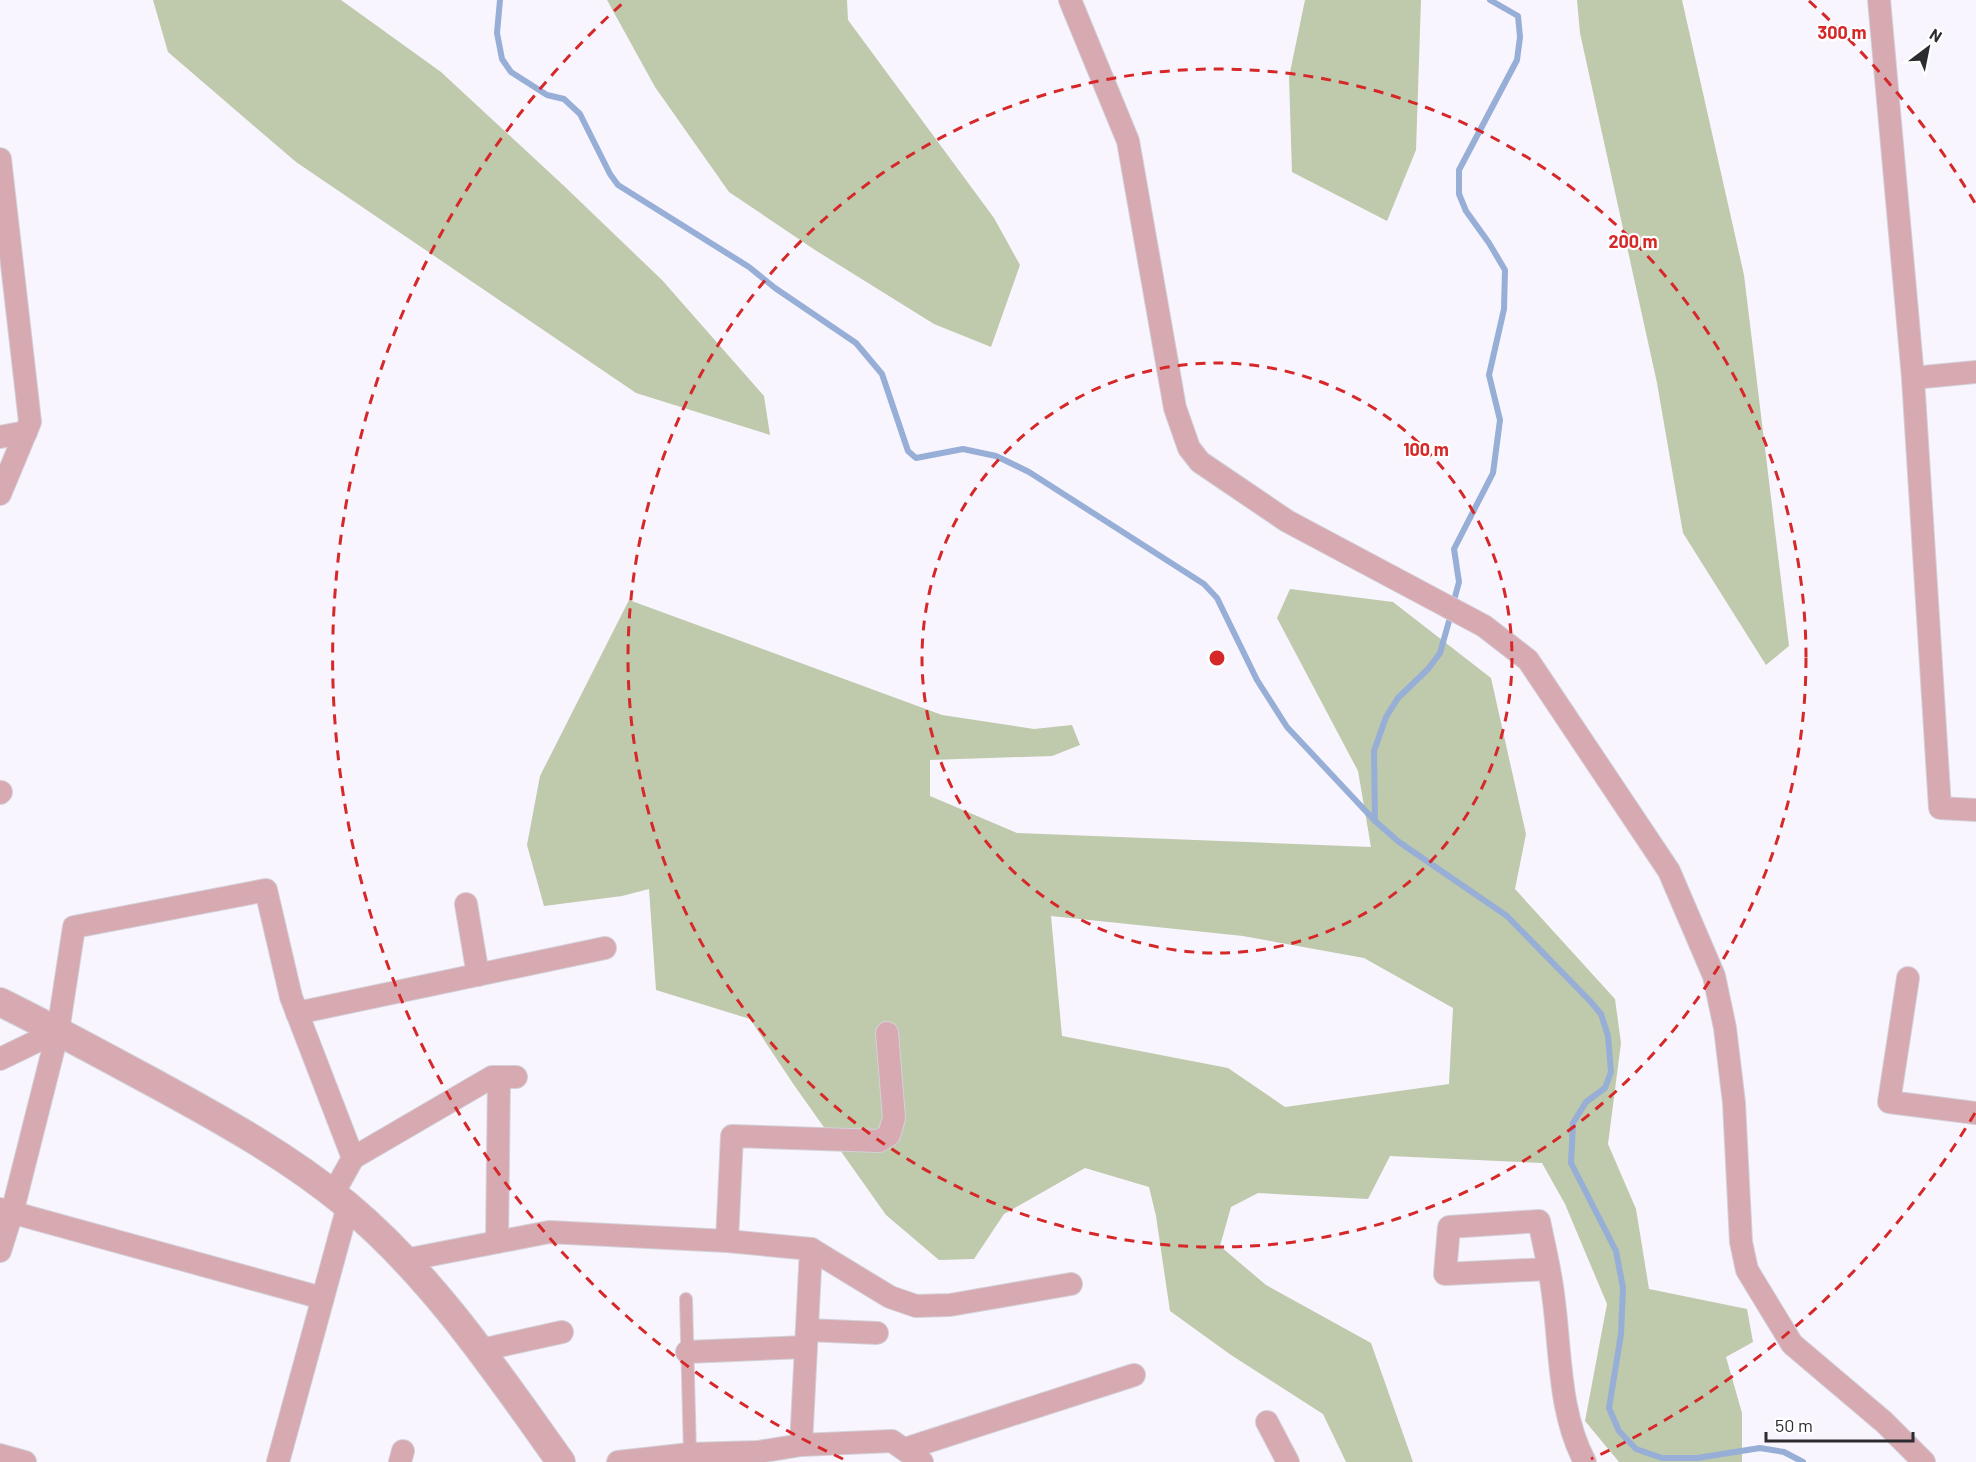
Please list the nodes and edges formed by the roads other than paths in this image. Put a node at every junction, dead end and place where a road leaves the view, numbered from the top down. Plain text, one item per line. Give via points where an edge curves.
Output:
1 (1070, 0) edge
2 (1879, 0) edge
3 (0, 159) edge
4 (1976, 372) edge
5 (1913, 378) junction
6 (26, 432) junction
7 (0, 437) edge
8 (0, 494) edge
9 (1976, 810) edge
10 (466, 904) dead end
11 (604, 948) dead end
12 (478, 975) junction
13 (1908, 978) dead end
14 (0, 1002) edge
15 (297, 1013) junction
16 (58, 1031) junction
17 (886, 1033) dead end
18 (0, 1059) edge
19 (1976, 1113) edge
20 (352, 1158) junction
21 (340, 1200) junction
22 (6, 1211) edge
23 (727, 1241) junction
24 (497, 1242) junction
25 (811, 1249) junction
26 (0, 1251) edge
27 (405, 1260) junction
28 (1548, 1269) junction
29 (1071, 1284) dead end
30 (322, 1298) junction
31 (686, 1299) dead end
32 (562, 1332) dead end
33 (877, 1334) dead end
34 (806, 1339) junction
35 (481, 1350) junction
36 (687, 1352) junction
37 (1134, 1375) dead end
38 (1267, 1422) dead end
39 (801, 1445) junction
40 (690, 1454) junction
41 (0, 1455) edge
42 (914, 1455) edge
43 (761, 1457) edge
44 (25, 1462) edge
45 (278, 1462) edge
46 (561, 1462) edge
47 (618, 1462) edge
48 (1288, 1462) edge
49 (1585, 1462) edge
50 (1924, 1462) edge

1 - 50 street via 1128,141 1175,408 1189,448 1200,462 1287,521 1485,626 1528,660 1669,871 1714,976 1734,1103 1741,1242 1747,1270 1792,1344 1884,1422
2 - 5 street
3 - 6 street via 30,422
4 - 5 street
5 - 9 street via 1940,808
6 - 7 street
6 - 8 street
10 - 12 street
11 - 12 street
12 - 15 street
13 - 19 street via 1889,1102
14 - 16 street
15 - 16 street via 266,890 74,927
15 - 20 street
16 - 18 street
16 - 21 street via 260,1142
16 - 22 street
17 - 23 street via 894,1118 890,1135 879,1141 732,1136
20 - 21 street
20 - 24 street via 492,1077 507,1077
21 - 27 street
21 - 30 street
22 - 26 street
22 - 30 street
23 - 24 street via 549,1232
23 - 25 street
24 - 27 street
25 - 29 street via 890,1297 916,1306 950,1305
25 - 34 street
27 - 35 street
28 - 28 street via 1445,1274 1449,1227 1539,1221
28 - 49 street via 1566,1414
30 - 45 street
31 - 36 lane
32 - 35 street
33 - 34 street
34 - 36 street
34 - 39 street
35 - 46 street
36 - 40 lane
37 - 42 street
38 - 48 street
39 - 42 street via 892,1441
39 - 43 street
40 - 43 street
40 - 47 street
41 - 44 street

